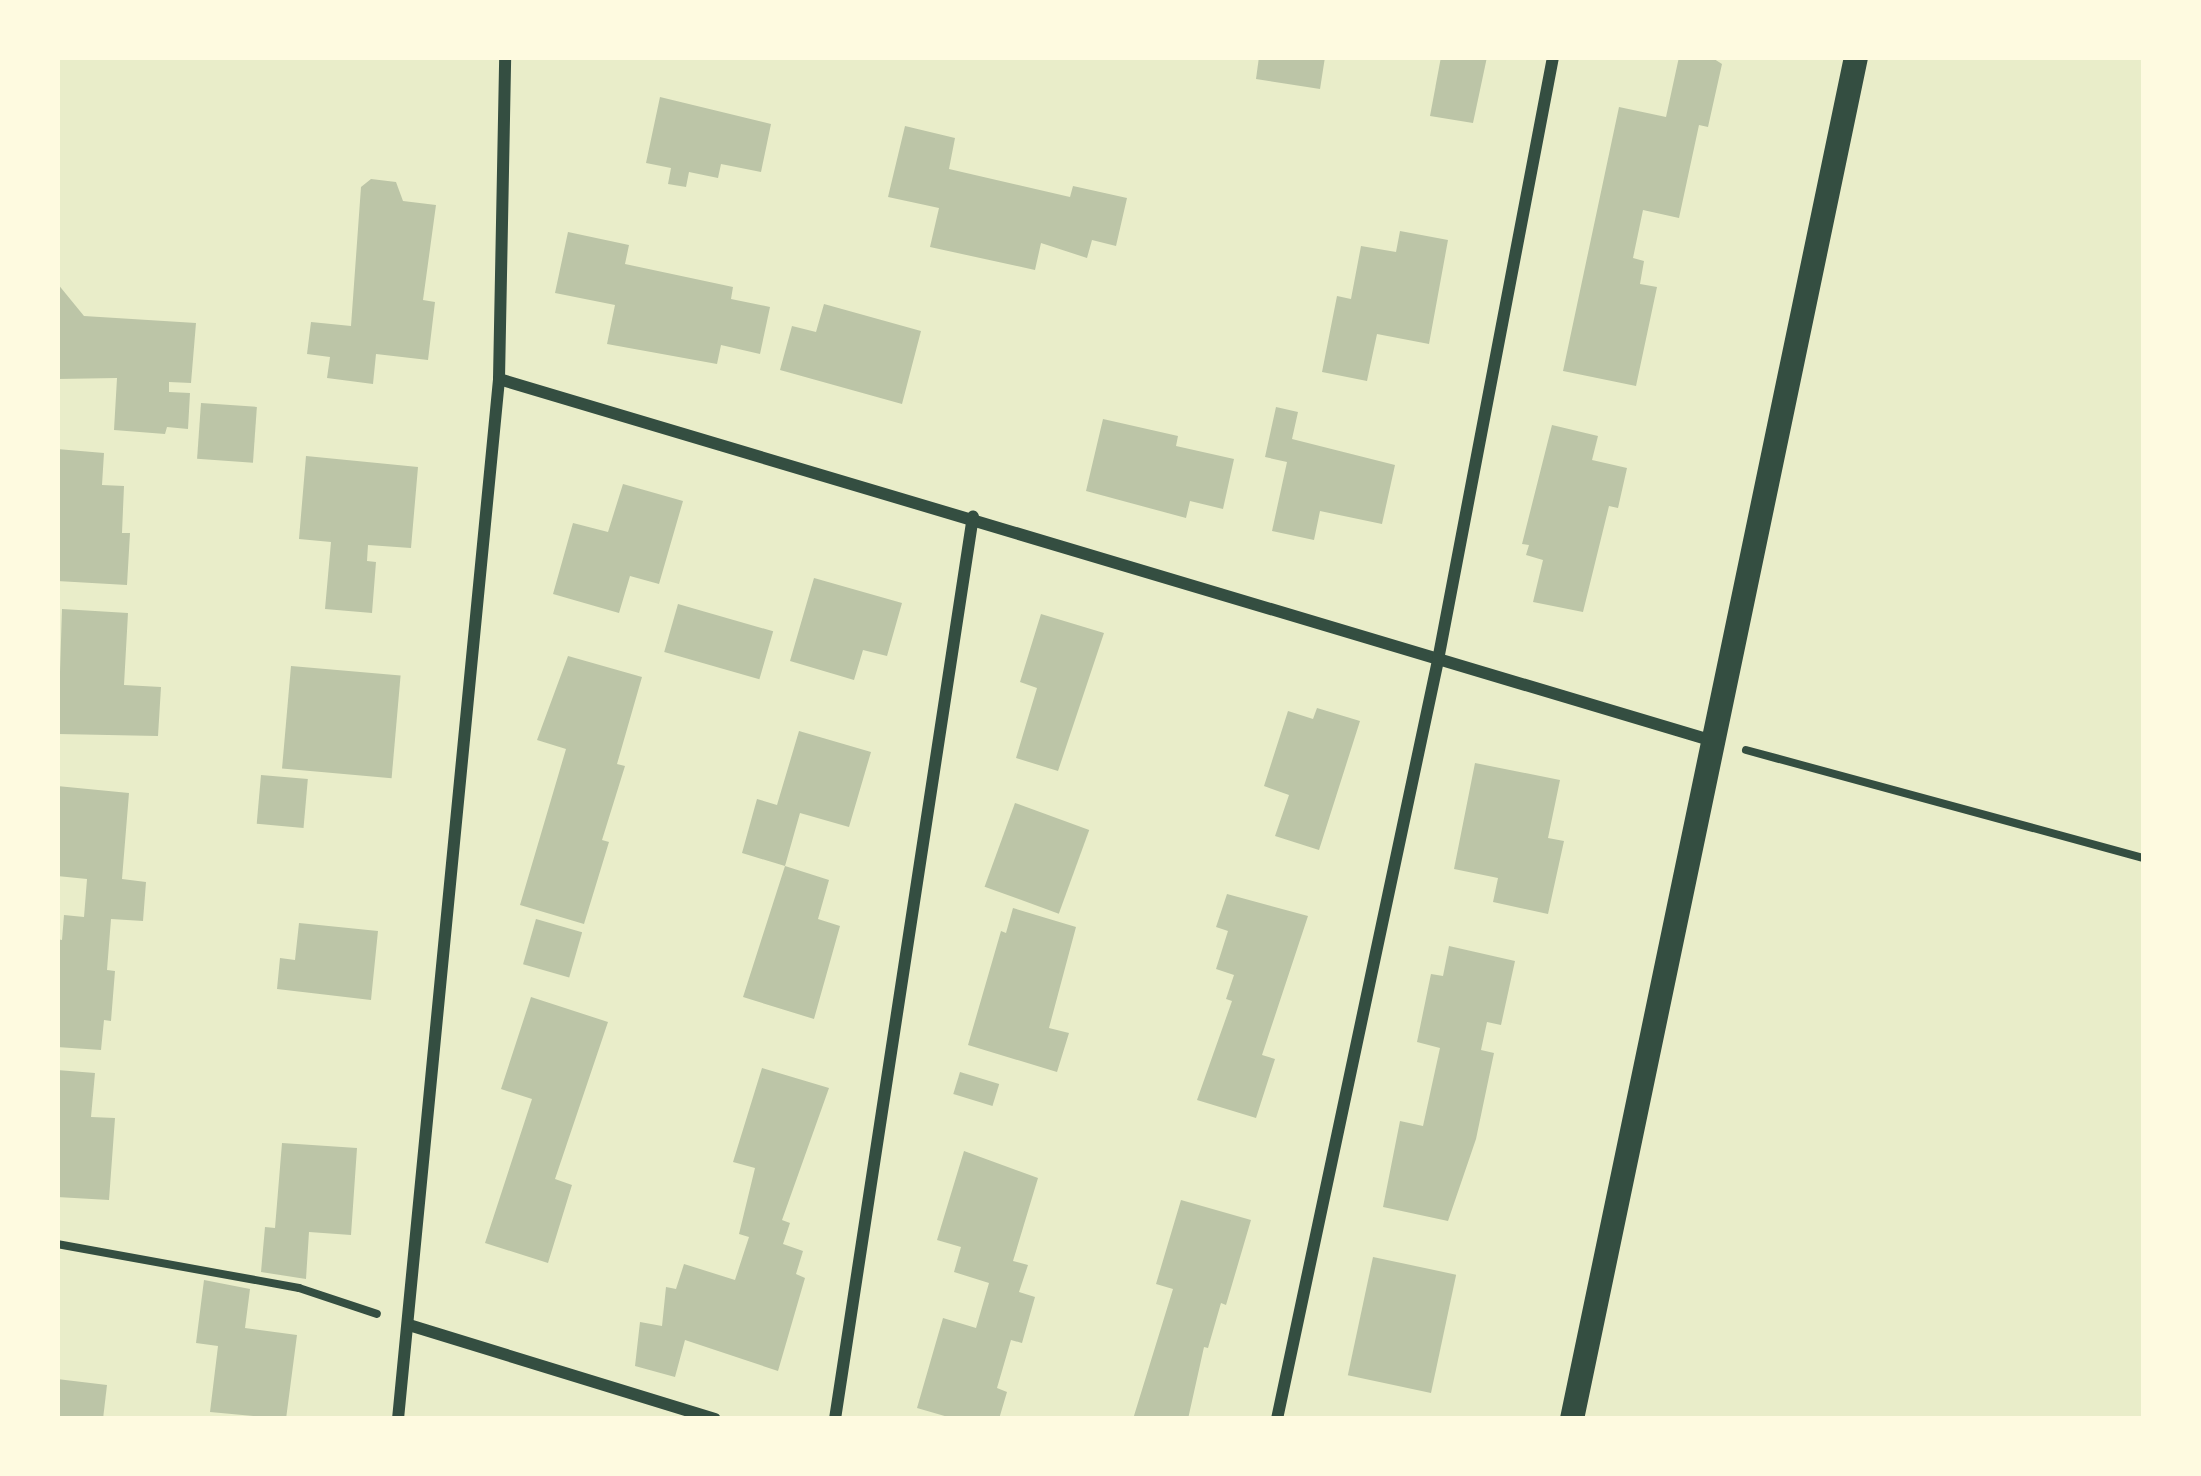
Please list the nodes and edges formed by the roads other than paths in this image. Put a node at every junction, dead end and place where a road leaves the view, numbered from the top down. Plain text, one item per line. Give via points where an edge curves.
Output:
1 (505, 57) edge
2 (1553, 57) edge
3 (1856, 57) edge
4 (499, 379) junction
5 (973, 516) junction
6 (1438, 660) junction
7 (1713, 741) junction
8 (409, 1325) junction
9 (398, 1419) edge
10 (715, 1419) edge
11 (835, 1419) edge
12 (1277, 1419) edge
13 (1572, 1419) edge

1 - 4 street
2 - 6 street
3 - 7 main road
4 - 5 street
4 - 8 street
5 - 6 street
5 - 11 street
6 - 7 street
6 - 12 street
7 - 13 main road
8 - 9 street
8 - 10 street

